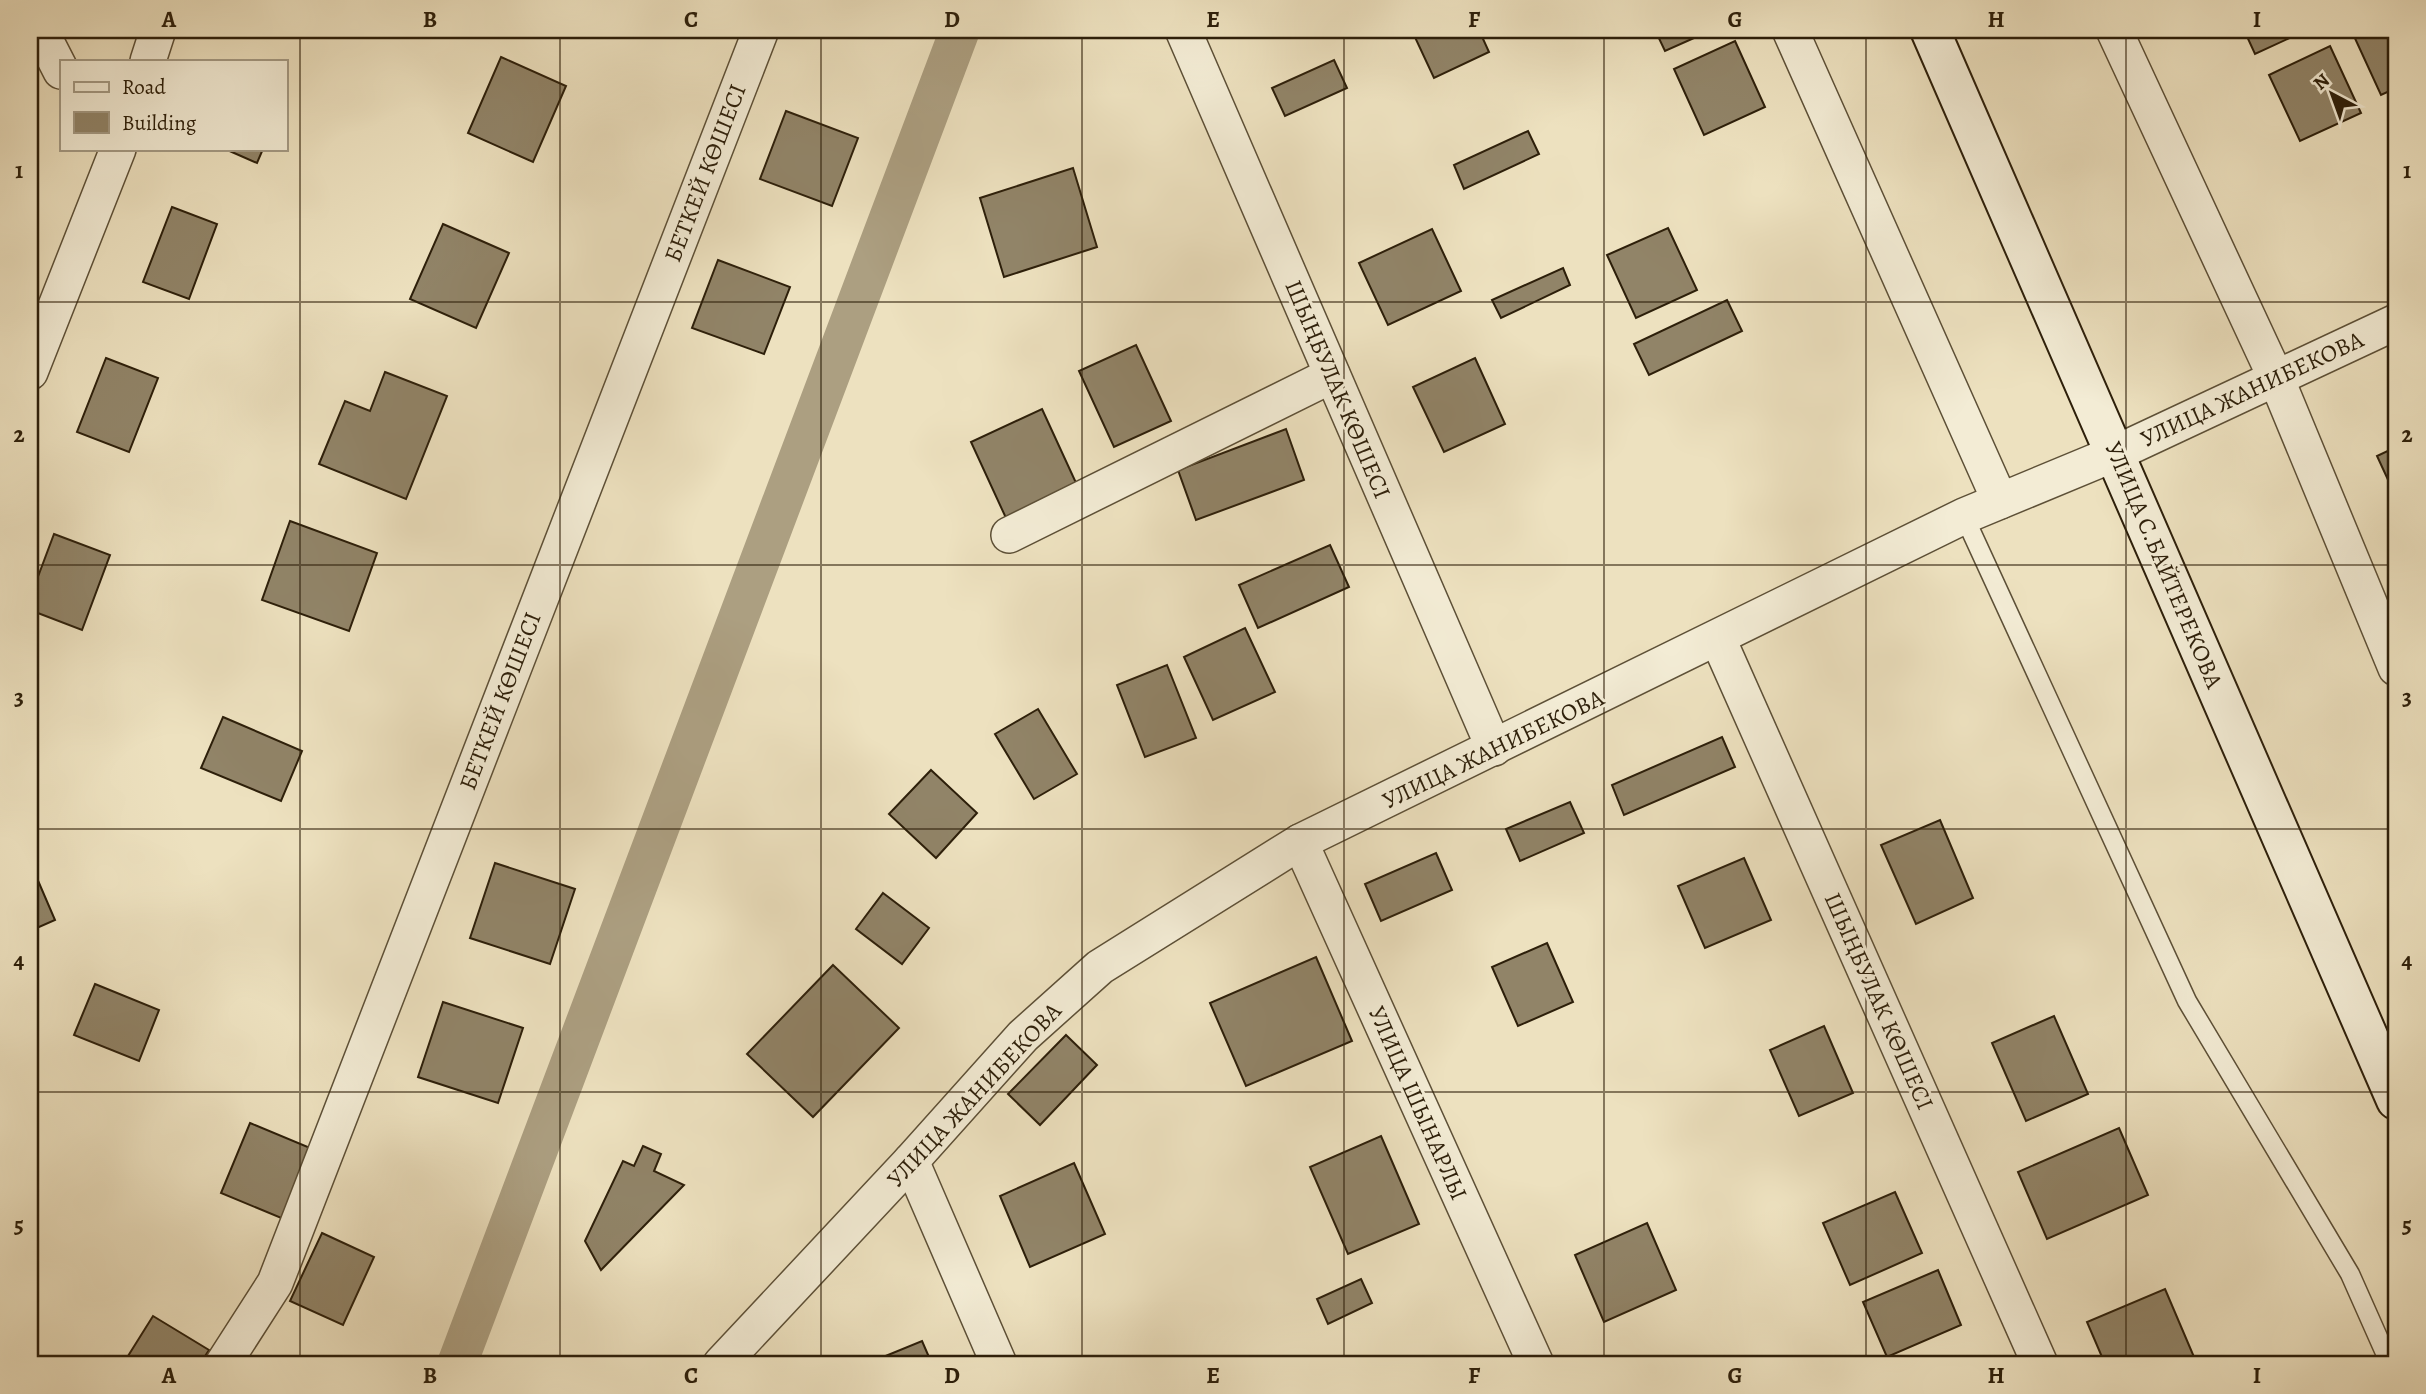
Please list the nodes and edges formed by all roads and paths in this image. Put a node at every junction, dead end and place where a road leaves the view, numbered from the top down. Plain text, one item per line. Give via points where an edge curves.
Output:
1 (40, 30) edge
2 (158, 30) edge
3 (761, 30) edge
4 (1183, 30) edge
5 (1790, 30) edge
6 (1930, 30) edge
7 (2114, 30) edge
8 (148, 60) edge
9 (60, 69) edge
10 (110, 155) edge
11 (2396, 322) edge
12 (30, 372) edge
13 (1332, 374) junction
14 (2276, 378) junction
15 (2116, 453) junction
16 (2000, 501) junction
17 (1964, 516) junction
18 (1009, 535) dead end
19 (1718, 639) junction
20 (2396, 668) edge
21 (1494, 748) junction
22 (1300, 842) junction
23 (2396, 1100) edge
24 (911, 1161) junction
25 (223, 1364) edge
26 (721, 1364) edge
27 (999, 1364) edge
28 (1536, 1364) edge
29 (2040, 1364) edge
30 (2390, 1364) edge

1 - 9 street
2 - 8 street
3 - 25 street, БЕТКЕЙ КӨШЕСІ via 275,1283
4 - 13 street, ШЫҢБУЛАК КӨШЕСІ
5 - 16 street
6 - 15 main road, УЛИЦА С.БАЙТЕРЕКОВА
7 - 14 street
10 - 12 street
11 - 14 street, УЛИЦА ЖАНИБЕКОВА
13 - 18 street
13 - 21 street, ШЫҢБУЛАК КӨШЕСІ
14 - 15 street, УЛИЦА ЖАНИБЕКОВА
14 - 20 street
15 - 16 street, УЛИЦА ЖАНИБЕКОВА
15 - 23 main road, УЛИЦА С.БАЙТЕРЕКОВА
16 - 17 street, УЛИЦА ЖАНИБЕКОВА
17 - 19 street, УЛИЦА ЖАНИБЕКОВА
17 - 30 lane via 2187,1001 2350,1274
19 - 21 street, УЛИЦА ЖАНИБЕКОВА
19 - 29 street, ШЫҢБУЛАК КӨШЕСІ
21 - 22 street, УЛИЦА ЖАНИБЕКОВА
22 - 24 street, УЛИЦА ЖАНИБЕКОВА via 1100,967 1023,1036
22 - 28 street, УЛИЦА ШЫНАРЛЫ
24 - 26 street, УЛИЦА ЖАНИБЕКОВА
24 - 27 street

